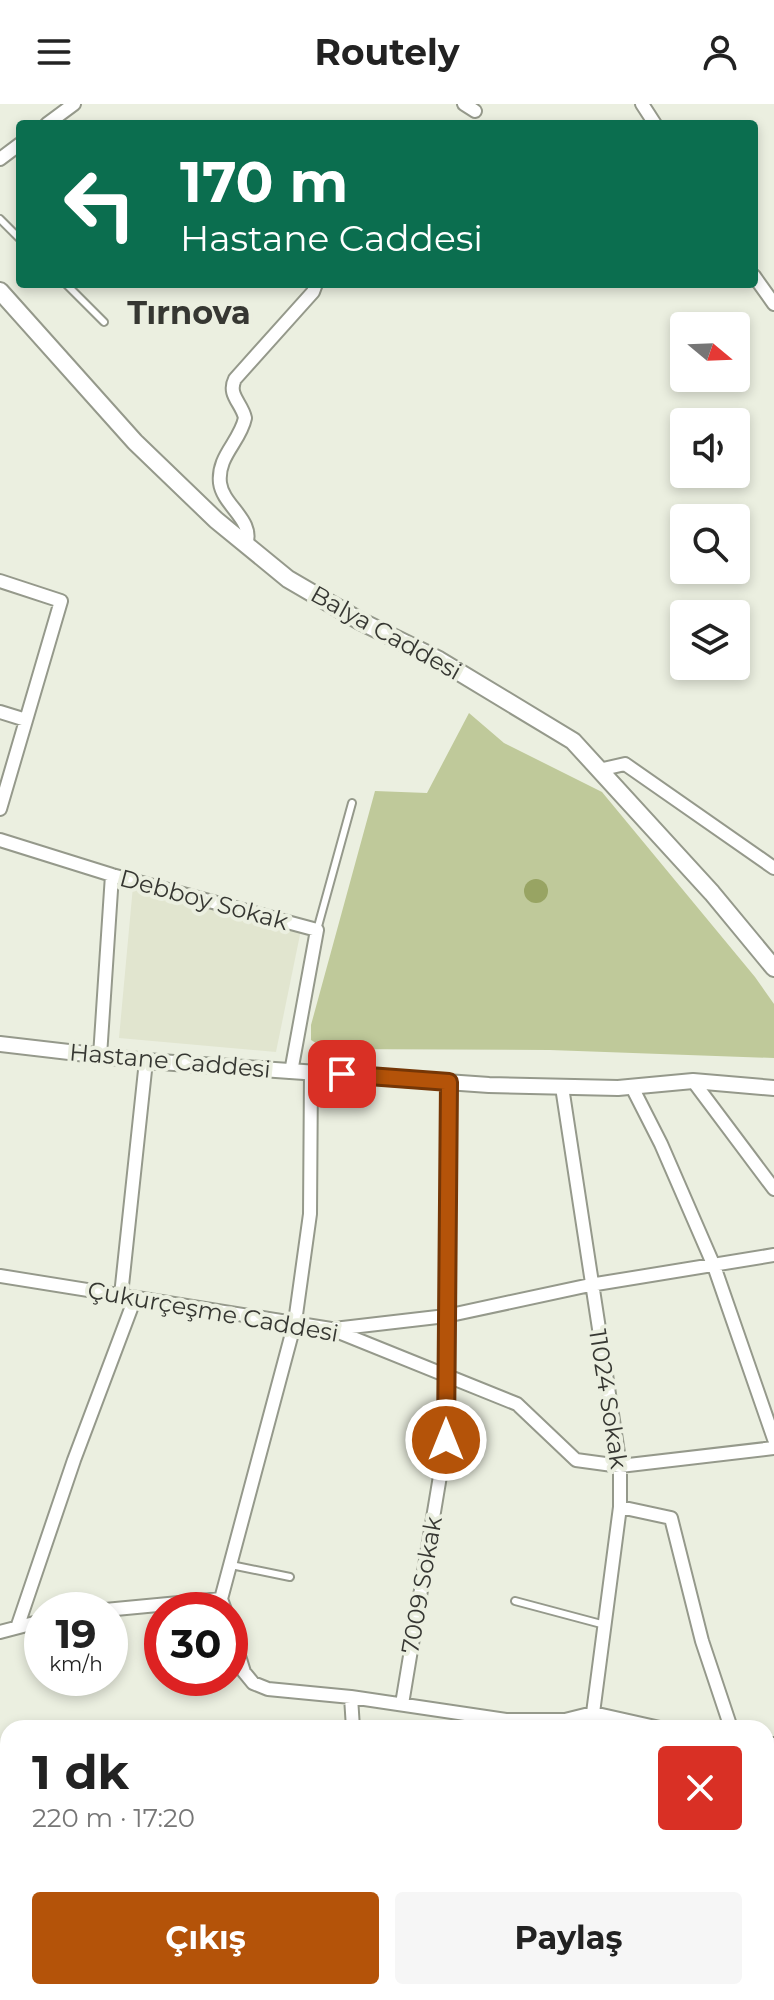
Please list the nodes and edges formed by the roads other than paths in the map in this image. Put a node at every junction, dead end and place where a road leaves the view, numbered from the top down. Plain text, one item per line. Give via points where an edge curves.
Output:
1 (74, 104) edge
2 (52, 120) edge
3 (0, 219) edge
4 (16, 235) edge
5 (758, 282) edge
6 (70, 288) edge
7 (314, 288) edge
8 (0, 291) edge
9 (774, 304) edge
10 (104, 322) dead end
11 (246, 545) junction
12 (0, 581) edge
13 (0, 712) edge
14 (26, 720) junction
15 (599, 770) junction
16 (352, 803) dead end
17 (0, 809) edge
18 (0, 840) edge
19 (774, 868) edge
20 (112, 875) junction
21 (317, 930) junction
22 (774, 968) edge
23 (0, 1044) edge
24 (100, 1056) junction
25 (146, 1061) junction
26 (291, 1072) junction
27 (311, 1072) junction
28 (693, 1081) junction
29 (449, 1082) junction
30 (774, 1086) edge
31 (562, 1087) junction
32 (632, 1087) junction
33 (774, 1189) edge
34 (774, 1255) edge
35 (714, 1266) junction
36 (0, 1276) edge
37 (590, 1285) junction
38 (121, 1295) junction
39 (135, 1298) junction
40 (446, 1316) junction
41 (295, 1322) junction
42 (331, 1329) junction
43 (446, 1374) junction
44 (774, 1439) edge
45 (774, 1448) edge
46 (620, 1466) junction
47 (620, 1507) junction
48 (230, 1565) junction
49 (290, 1577) dead end
50 (225, 1592) edge
51 (515, 1601) dead end
52 (24, 1624) edge
53 (18, 1625) junction
54 (605, 1625) junction
55 (0, 1632) edge
56 (248, 1677) edge
57 (351, 1697) junction
58 (402, 1704) junction
59 (593, 1713) junction
60 (352, 1720) edge
61 (506, 1720) edge
62 (576, 1720) edge
63 (624, 1720) edge
64 (728, 1720) edge

1 - 2 street
3 - 4 lane
5 - 9 street
6 - 10 lane
7 - 11 street via 232,385 245,418 221,464 220,482 225,500 245,524
8 - 11 main road, Balya Caddesi via 135,442
11 - 15 main road, Balya Caddesi via 288,579 439,660 573,741
12 - 14 street via 61,601
13 - 14 street
14 - 17 street
15 - 19 street via 625,764
15 - 22 main road, Balya Caddesi
16 - 21 lane
18 - 20 street, Debboy Sokak
20 - 21 street, Debboy Sokak
20 - 24 street
21 - 26 street, Debboy Sokak
23 - 24 street, Hastane Caddesi
24 - 25 street, Hastane Caddesi
25 - 26 street, Hastane Caddesi
25 - 38 street
26 - 27 street, Hastane Caddesi
27 - 29 street, Hastane Caddesi
27 - 41 street via 310,1214
28 - 30 street, Hastane Caddesi
28 - 32 street, Hastane Caddesi
28 - 33 street
29 - 31 street, Hastane Caddesi
29 - 40 street, 7009 Sokak
31 - 32 street, Hastane Caddesi
31 - 37 street, 11024 Sokak
32 - 35 street
34 - 35 street
35 - 37 street
35 - 44 street
36 - 38 street, Çukurçeşme Caddesi
37 - 40 street
37 - 46 street, 11024 Sokak
38 - 39 street, Çukurçeşme Caddesi
39 - 41 street, Çukurçeşme Caddesi
39 - 53 street
40 - 42 street
40 - 43 street, 7009 Sokak
41 - 42 street, Çukurçeşme Caddesi
41 - 48 street
42 - 43 street, Çukurçeşme Caddesi
43 - 46 street, Çukurçeşme Caddesi via 517,1404 576,1460
43 - 58 street, 7009 Sokak via 446,1440
45 - 46 street, Çukurçeşme Caddesi
46 - 47 street, 11024 Sokak
47 - 54 street, 11024 Sokak
47 - 64 street via 671,1518
48 - 49 lane
48 - 50 street
51 - 54 lane
52 - 53 street
53 - 55 street
54 - 59 street, 11024 Sokak
56 - 57 street via 268,1689
57 - 58 street
57 - 60 street
58 - 61 street
59 - 62 street
59 - 63 street

